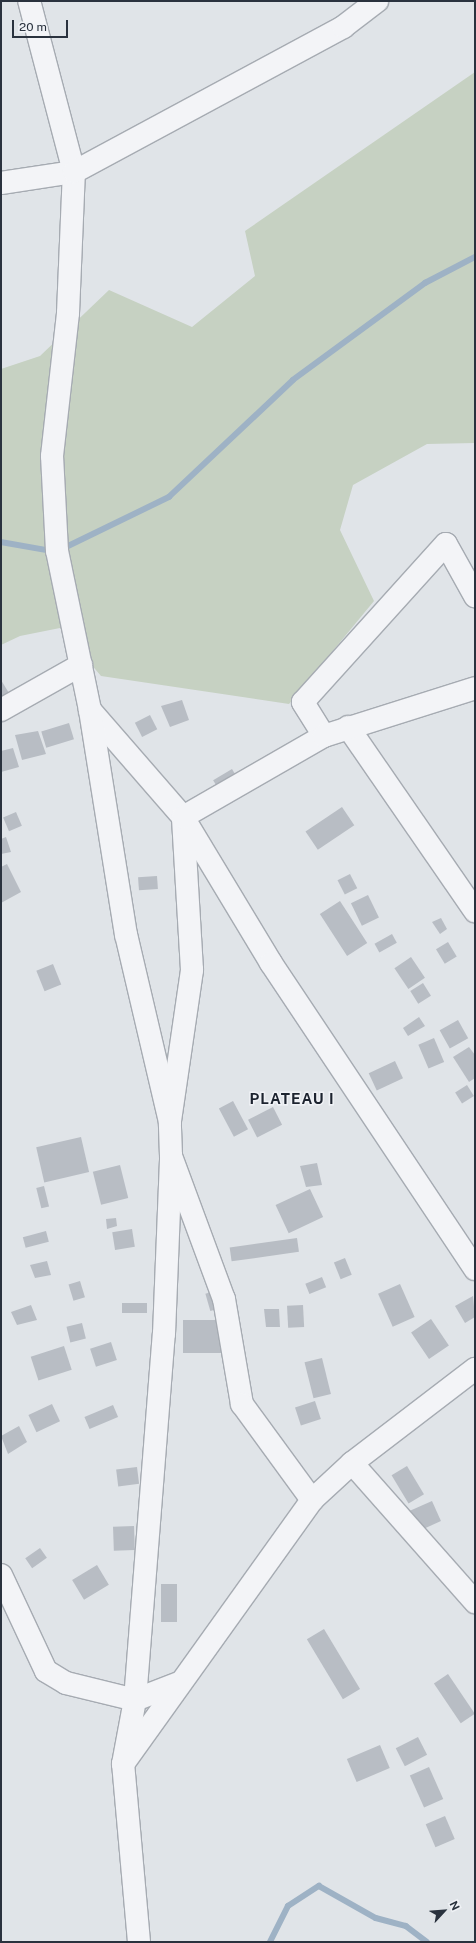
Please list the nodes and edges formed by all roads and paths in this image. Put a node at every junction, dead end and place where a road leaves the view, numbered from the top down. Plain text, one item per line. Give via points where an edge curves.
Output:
1 (29, 1) edge
2 (377, 1) edge
3 (74, 172) junction
4 (1, 183) edge
5 (475, 596) edge
6 (81, 664) junction
7 (475, 688) edge
8 (1, 710) edge
9 (90, 710) junction
10 (348, 727) junction
11 (324, 736) junction
12 (183, 817) junction
13 (475, 911) edge
14 (170, 1122) junction
15 (171, 1156) junction
16 (475, 1269) edge
17 (475, 1369) edge
18 (352, 1463) junction
19 (312, 1500) junction
20 (1, 1575) edge
21 (475, 1602) edge
22 (179, 1683) junction
23 (135, 1700) junction
24 (123, 1764) junction
25 (139, 1942) edge

1 - 3 street
2 - 3 street via 342,27
3 - 4 street
3 - 6 street via 68,313 52,456 57,552
5 - 11 street via 446,544 303,702
6 - 8 street
6 - 9 street
7 - 10 street
9 - 12 street
9 - 14 street via 126,935
10 - 11 street
10 - 13 street
11 - 12 street
12 - 14 street via 192,970
12 - 16 street via 271,963
14 - 15 street
15 - 19 street via 224,1299 242,1404
15 - 23 street via 164,1334
17 - 18 street
18 - 19 street
18 - 21 street
19 - 22 street
20 - 23 street via 46,1671 66,1683
22 - 23 street
22 - 24 street
23 - 24 street
24 - 25 street

